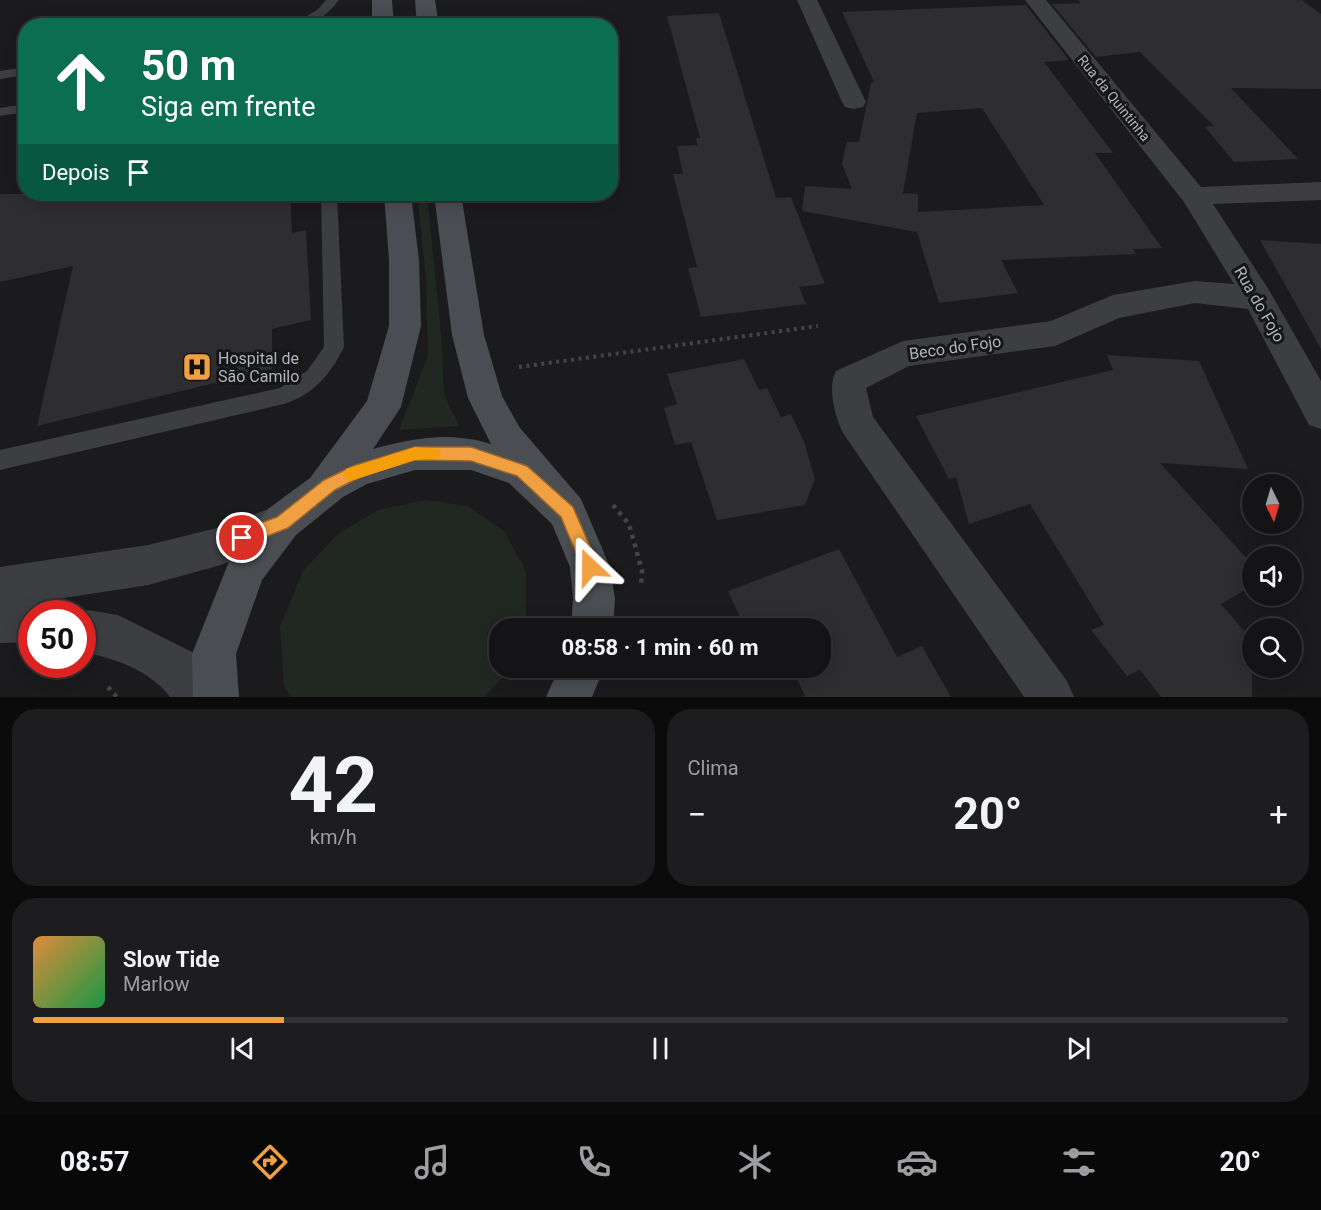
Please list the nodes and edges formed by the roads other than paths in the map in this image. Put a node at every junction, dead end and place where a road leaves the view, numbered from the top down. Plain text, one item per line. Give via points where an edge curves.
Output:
1 (333, 0) edge
2 (382, 0) edge
3 (425, 0) edge
4 (807, 0) edge
5 (1035, 0) edge
6 (311, 18) edge
7 (383, 18) edge
8 (427, 18) edge
9 (18, 72) edge
10 (0, 75) edge
11 (854, 102) dead end
12 (18, 109) edge
13 (0, 112) edge
14 (1321, 191) edge
15 (1194, 196) junction
16 (329, 201) edge
17 (398, 201) edge
18 (449, 201) edge
19 (1258, 298) junction
20 (1320, 409) edge
21 (0, 459) edge
22 (319, 493) junction
23 (567, 512) junction
24 (282, 522) junction
25 (0, 588) edge
26 (591, 618) edge
27 (96, 633) edge
28 (578, 678) edge
29 (588, 678) edge
30 (198, 697) edge
31 (216, 697) edge
32 (569, 697) edge
33 (587, 697) edge
34 (1051, 697) edge

1 - 6 lane
2 - 7 main road
3 - 8 main road
4 - 11 street
5 - 15 street, Rua da Quintinha
9 - 10 lane
12 - 13 lane
14 - 15 street
15 - 19 street, Rua do Fojo
16 - 21 lane via 334,347 318,376 284,396
17 - 22 main road via 405,326 383,407
18 - 23 main road via 468,335 485,398 507,439
19 - 20 street, Rua do Fojo
19 - 34 street, Beco do Fojo via 1195,292 1113,307 1054,333 903,354 848,381 856,422
22 - 23 main road via 358,470 415,454 471,454 522,471
22 - 24 main road
23 - 26 main road via 590,567
24 - 25 street via 221,546 148,565
24 - 31 main road via 246,568 214,654
27 - 30 street via 118,637 176,668
28 - 32 main road
29 - 33 main road

